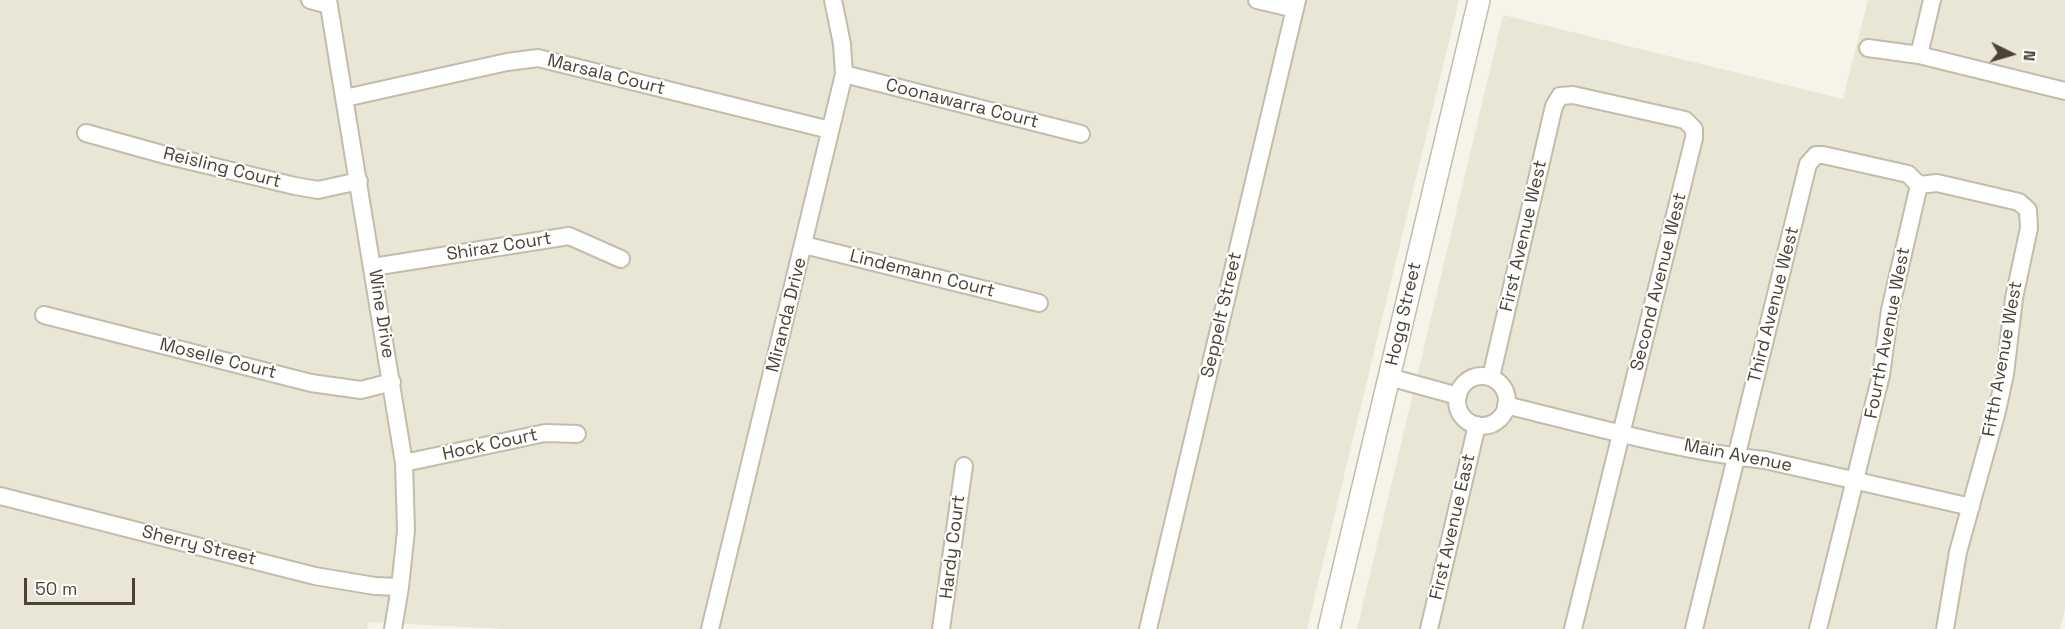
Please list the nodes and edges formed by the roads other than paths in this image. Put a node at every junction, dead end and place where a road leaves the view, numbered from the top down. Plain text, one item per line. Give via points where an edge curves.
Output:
1 (310, 0) edge
2 (832, 0) edge
3 (1257, 0) edge
4 (1479, 0) edge
5 (1932, 0) edge
6 (329, 2) edge
7 (1296, 5) edge
8 (1868, 48) dead end
9 (1920, 55) junction
10 (844, 74) junction
11 (2065, 91) edge
12 (1560, 96) joint
13 (345, 98) junction
14 (830, 130) junction
15 (86, 133) dead end
16 (1081, 134) dead end
17 (359, 181) junction
18 (1918, 185) junction
19 (804, 245) junction
20 (621, 259) dead end
21 (374, 267) junction
22 (1039, 303) dead end
23 (44, 315) dead end
24 (1389, 377) junction
25 (1491, 377) junction
26 (392, 382) junction
27 (1458, 396) junction
28 (1506, 405) junction
29 (1477, 425) junction
30 (577, 434) dead end
31 (1622, 434) junction
32 (1737, 457) junction
33 (404, 463) junction
34 (964, 466) dead end
35 (1856, 481) junction
36 (0, 496) edge
37 (1971, 507) junction
38 (400, 587) junction
39 (393, 629) edge
40 (710, 629) edge
41 (941, 629) edge
42 (1148, 629) edge
43 (1329, 629) edge
44 (1429, 629) edge
45 (1573, 629) edge
46 (1694, 629) edge
47 (1818, 629) edge
48 (1945, 629) edge

1 - 6 street
2 - 10 street, Miranda Drive
3 - 7 street
4 - 24 street, Hogg Street
5 - 9 street
6 - 13 street, Wine Drive
7 - 42 street, Seppelt Street
8 - 9 street
9 - 11 street
10 - 14 street, Miranda Drive
10 - 16 street, Coonawarra Court
12 - 25 street, First Avenue West via 1554,106
12 - 31 street, Second Avenue West via 1573,95 1685,120 1694,129
13 - 14 street, Marsala Court via 537,58
13 - 17 street, Wine Drive
14 - 19 street, Miranda Drive
15 - 17 street, Reisling Court via 295,186 318,190
17 - 21 street, Wine Drive
18 - 32 street, Third Avenue West via 1908,174 1823,155 1816,155 1808,164
18 - 35 street, Fourth Avenue West
18 - 37 street, Fifth Avenue West via 1937,183 2019,202 2028,210 2029,228 1997,411
19 - 22 street, Lindemann Court
19 - 40 street, Miranda Drive
20 - 21 street, Shiraz Court via 569,236
21 - 26 street, Wine Drive
23 - 26 street, Moselle Court via 311,382 361,390
24 - 27 street
24 - 43 street, Hogg Street
25 - 27 street via 1470,379
25 - 28 street via 1504,388
26 - 33 street, Wine Drive
27 - 29 street via 1463,417
28 - 29 street via 1496,421
28 - 31 street, Main Avenue
29 - 44 street, First Avenue East
30 - 33 street, Hock Court via 545,433
31 - 32 street, Main Avenue
31 - 45 street, Second Avenue West
32 - 35 street, Main Avenue
32 - 46 street, Third Avenue West
33 - 38 street, Wine Drive via 406,531
34 - 41 street, Hardy Court
35 - 37 street, Main Avenue
35 - 47 street, Fourth Avenue West
36 - 38 street, Sherry Street via 315,576
37 - 48 street, Fifth Avenue West via 1958,552
38 - 39 street, Wine Drive

